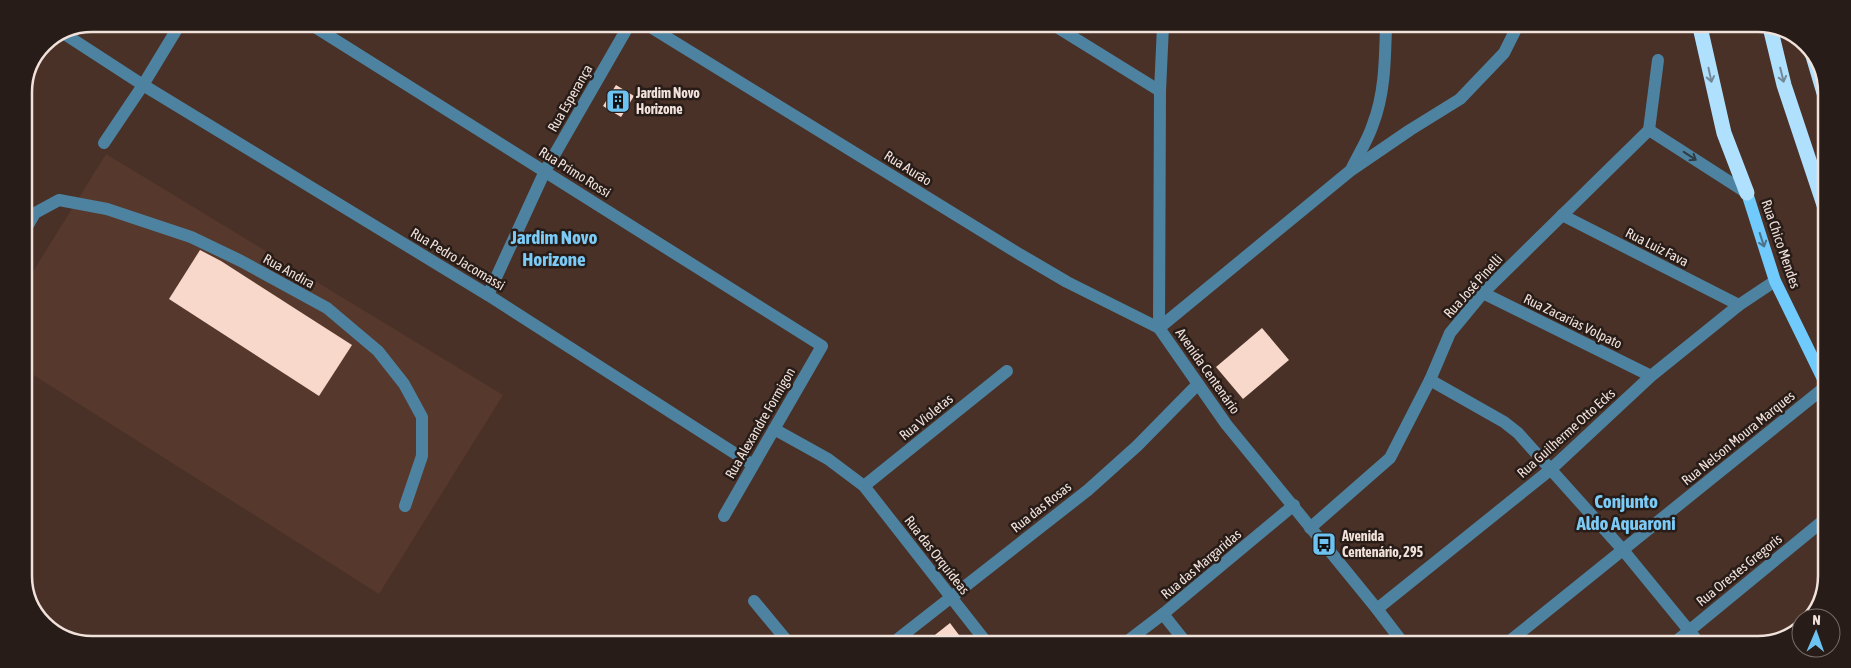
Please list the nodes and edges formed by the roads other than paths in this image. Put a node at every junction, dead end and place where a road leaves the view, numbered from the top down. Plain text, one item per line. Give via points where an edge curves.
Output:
1 (175, 33) edge
2 (324, 33) edge
3 (624, 33) edge
4 (660, 33) edge
5 (1066, 33) edge
6 (1163, 33) edge
7 (1385, 33) edge
8 (1514, 33) edge
9 (1701, 33) edge
10 (1772, 34) edge
11 (70, 37) edge
12 (1658, 60) dead end
13 (143, 85) junction
14 (1160, 91) junction
15 (1649, 130) junction
16 (104, 143) dead end
17 (545, 171) junction
18 (1350, 171) junction
19 (1818, 187) edge
20 (1747, 193) junction
21 (1562, 215) junction
22 (32, 218) edge
23 (1775, 281) junction
24 (1482, 293) junction
25 (488, 295) junction
26 (1738, 305) junction
27 (1159, 328) junction
28 (822, 346) joint
29 (1818, 370) edge
30 (1008, 371) dead end
31 (1650, 376) junction
32 (1430, 380) junction
33 (1198, 384) junction
34 (1818, 391) edge
35 (774, 429) junction
36 (753, 465) junction
37 (1550, 470) junction
38 (864, 486) junction
39 (1294, 505) junction
40 (405, 506) dead end
41 (724, 516) dead end
42 (1818, 525) edge
43 (1310, 528) junction
44 (1622, 550) junction
45 (951, 596) junction
46 (754, 601) dead end
47 (1377, 609) junction
48 (1163, 614) junction
49 (1689, 630) junction
50 (783, 636) edge
51 (901, 636) edge
52 (982, 636) edge
53 (1134, 636) edge
54 (1180, 636) edge
55 (1396, 636) edge
56 (1516, 636) edge
57 (1682, 636) edge
58 (1694, 636) edge

1 - 13 street
2 - 17 street, Rua Primo Rossi
3 - 17 street, Rua Esperança
4 - 27 street, Rua Aurão via 1066,282
5 - 14 street
6 - 14 street, Avenida Centenário
7 - 18 street via 1380,98 1373,124
8 - 18 street via 1504,53 1460,99
9 -> 20 highway via 1724,133
10 -> 19 highway via 1784,85
11 - 13 street, Rua Pedro Jacomassi
12 - 15 street
13 - 16 street
13 - 25 street, Rua Pedro Jacomassi
14 - 27 street, Avenida Centenário
15 -> 20 street, Rua Chico Mendes
15 - 21 street, Rua José Pinelli
17 - 25 street, Rua Esperança
17 - 28 street, Rua Primo Rossi
18 - 27 street
20 -> 23 main road, Rua Chico Mendes
21 - 24 street, Rua José Pinelli
21 - 26 street, Rua Luiz Fava
22 - 40 street, Rua Andira via 59,200 107,209 191,236 327,308 378,351 404,384 422,417 422,456
23 - 26 street, Rua Guilherme Otto Ecks
23 - 29 main road, Rua Chico Mendes
24 - 31 street, Rua Zacarias Volpato
24 - 32 street, Rua José Pinelli via 1450,333
25 - 36 street, Rua Pedro Jacomassi
26 - 31 street, Rua Guilherme Otto Ecks
27 - 33 street, Avenida Centenário
28 - 35 street, Rua Alexandre Formigon
30 - 38 street, Rua Violetas
31 - 37 street, Rua Guilherme Otto Ecks
32 - 37 street via 1504,422
32 - 43 street, Rua José Pinelli via 1390,458
33 - 39 street, Avenida Centenário via 1226,424
33 - 45 street, Rua das Rosas via 1088,490
34 - 44 street, Rua Nelson Moura Marques
35 - 36 street, Rua Alexandre Formigon
35 - 38 street, Rua das Orquídeas via 828,459
36 - 41 street, Rua Alexandre Formigon
37 - 44 street
37 - 47 street, Rua Guilherme Otto Ecks
38 - 45 street, Rua das Orquídeas
39 - 43 street, Avenida Centenário
39 - 48 street, Rua das Margaridas
42 - 49 street, Rua Orestes Gregoris
43 - 47 street, Avenida Centenário
44 - 49 street
44 - 56 street, Rua Nelson Moura Marques
45 - 51 street, Rua das Rosas
45 - 52 street, Rua das Orquídeas
46 - 50 street
47 - 55 street, Avenida Centenário
48 - 53 street, Rua das Margaridas
48 - 54 street
49 - 57 street, Rua Orestes Gregoris
49 - 58 street

